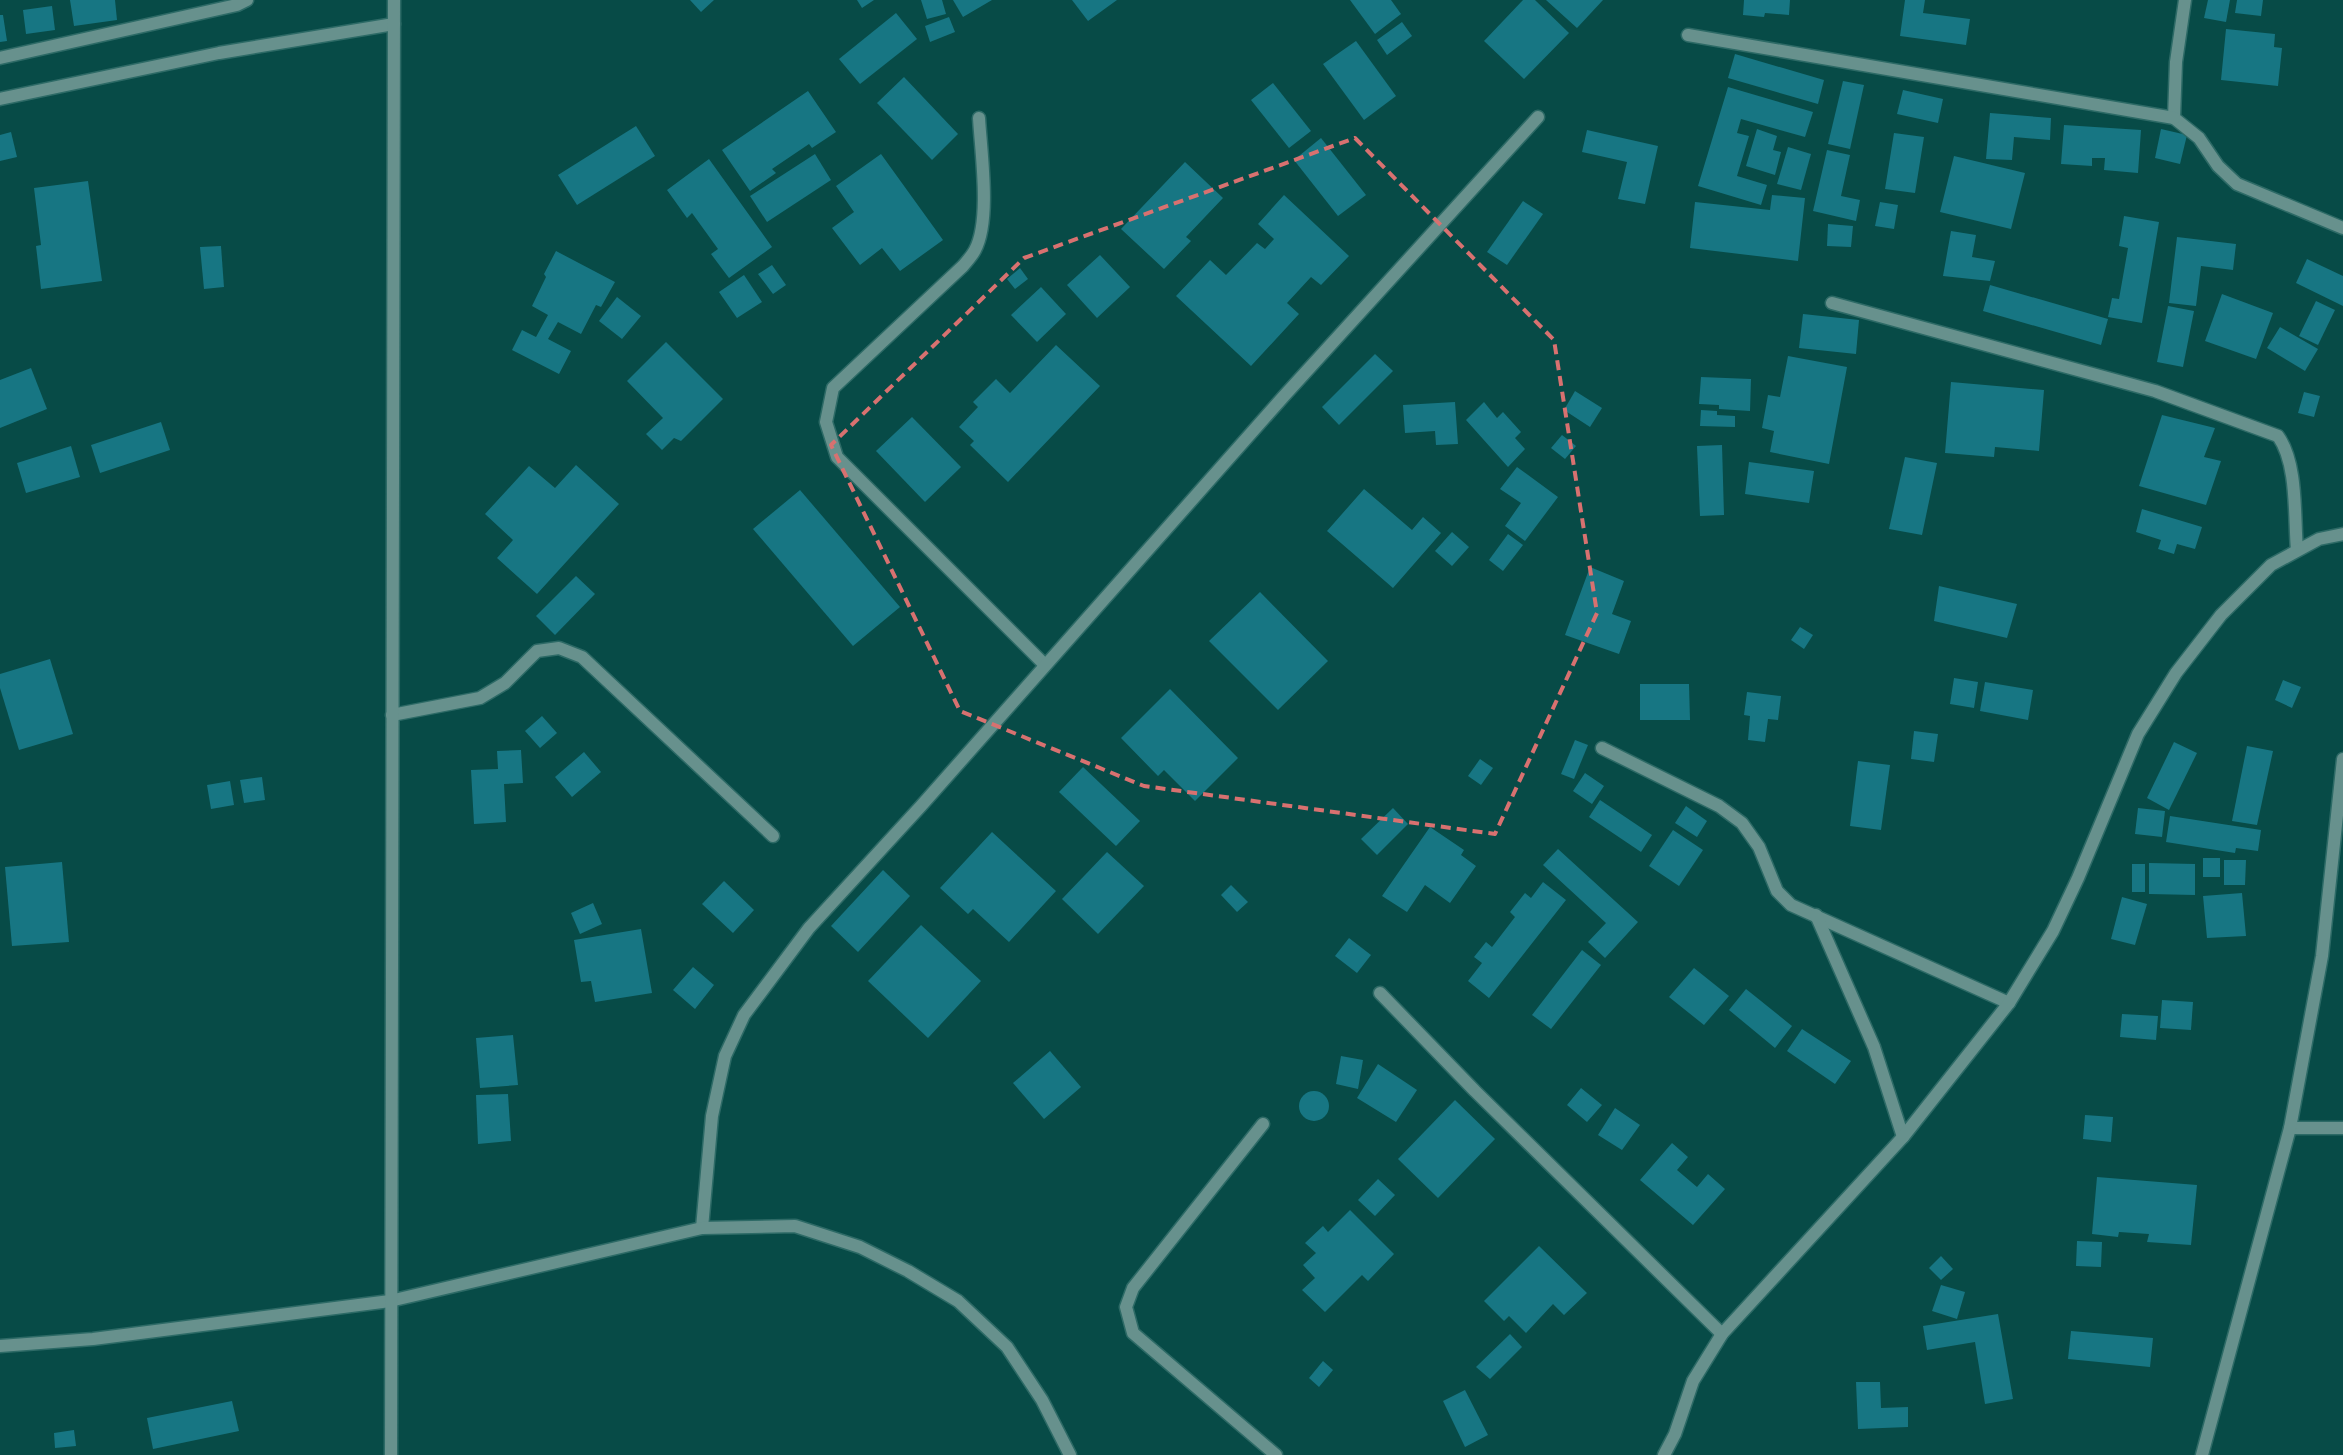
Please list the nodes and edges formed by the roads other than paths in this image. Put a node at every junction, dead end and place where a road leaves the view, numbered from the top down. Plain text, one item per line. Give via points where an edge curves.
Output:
1 (247, 0) edge
2 (394, 0) edge
3 (2185, 0) edge
4 (394, 24) junction
5 (1688, 36) dead end
6 (0, 58) edge
7 (0, 99) edge
8 (1538, 117) dead end
9 (979, 118) dead end
10 (2174, 118) junction
11 (2343, 228) edge
12 (1832, 303) dead end
13 (2343, 534) edge
14 (2297, 550) junction
15 (1045, 665) junction
16 (392, 715) junction
17 (1602, 748) dead end
18 (2343, 759) edge
19 (773, 836) dead end
20 (1816, 915) junction
21 (1380, 993) dead end
22 (2009, 1004) junction
23 (1263, 1124) dead end
24 (2290, 1128) junction
25 (2343, 1128) edge
26 (1903, 1137) junction
27 (702, 1228) junction
28 (390, 1301) junction
29 (1722, 1334) junction
30 (0, 1346) edge
31 (391, 1455) edge
32 (1070, 1455) edge
33 (1276, 1455) edge
34 (1664, 1455) edge
35 (2202, 1455) edge

1 - 6 street via 237,5
2 - 4 street
3 - 10 street via 2176,62
4 - 7 street via 219,53
4 - 16 street
5 - 10 street
8 - 15 street
9 - 15 street via 984,200 981,231 975,250 963,266 833,388 826,422 838,457
10 - 11 street via 2199,138 2218,166 2237,184
12 - 14 street via 2155,391 2278,436 2286,447 2290,468
13 - 14 street via 2319,539
14 - 22 street via 2271,564 2258,577 2221,615 2176,673 2138,734 2070,896
15 - 27 street via 809,928 744,1015 725,1056 712,1116
16 - 19 street via 480,698 505,683 537,651 559,648 582,657
16 - 28 street
17 - 20 street via 1719,806 1742,822 1760,847 1777,891 1791,905
18 - 24 street via 2322,956
20 - 22 street
20 - 26 street via 1874,1047
21 - 29 street
22 - 26 street
23 - 33 street via 1133,1288 1126,1307 1133,1333
24 - 25 street
24 - 35 street
26 - 29 street
27 - 28 street
27 - 32 street via 795,1226 860,1247 958,1301 1007,1347 1042,1400
28 - 30 street via 93,1339
28 - 31 street
29 - 34 street via 1693,1381 1676,1434

